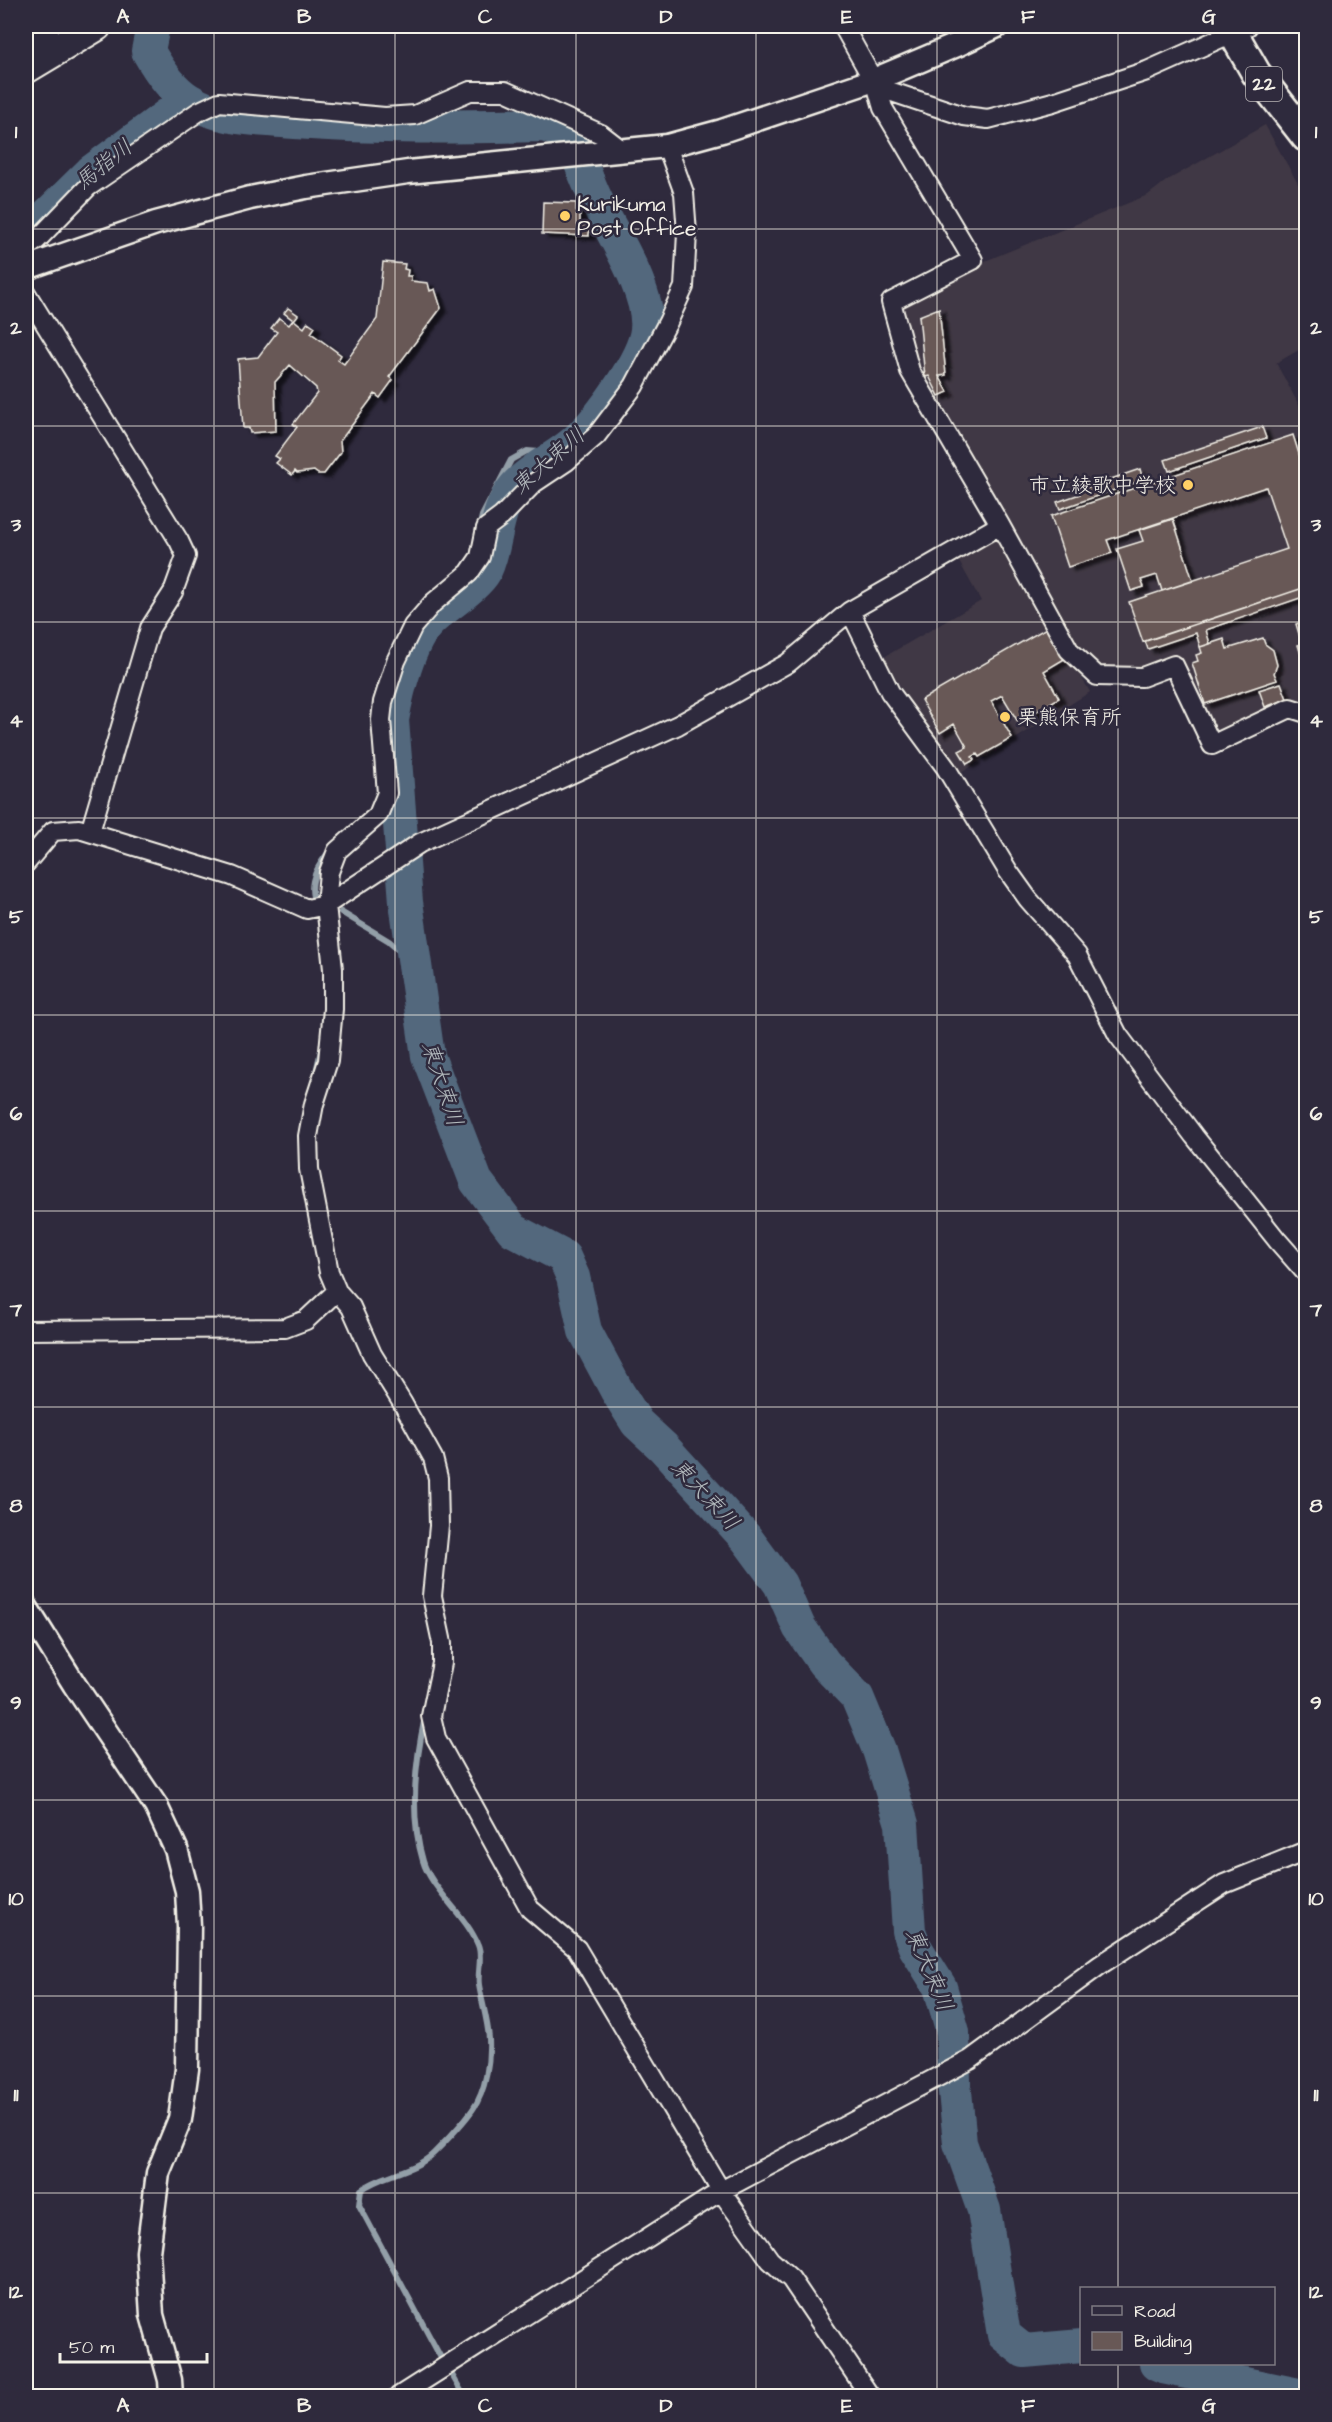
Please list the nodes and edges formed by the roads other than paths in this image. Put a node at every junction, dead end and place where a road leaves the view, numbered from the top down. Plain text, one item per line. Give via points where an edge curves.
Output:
1 (44, 26) edge
2 (96, 26) edge
3 (843, 26) edge
4 (997, 26) edge
5 (1237, 28) edge
6 (26, 36) edge
7 (26, 68) edge
8 (875, 84) junction
9 (1306, 137) edge
10 (667, 146) junction
11 (623, 151) junction
12 (26, 248) edge
13 (26, 268) edge
14 (26, 294) edge
15 (1000, 525) junction
16 (850, 611) junction
17 (1306, 712) edge
18 (90, 832) junction
19 (26, 863) edge
20 (326, 904) junction
21 (1306, 1273) edge
22 (334, 1294) junction
23 (26, 1330) edge
24 (26, 1607) edge
25 (1306, 1851) edge
26 (721, 2191) junction
27 (171, 2397) edge
28 (399, 2397) edge
29 (870, 2397) edge

1 - 6 highway
2 - 7 highway
3 - 8 street
4 - 8 street
5 - 8 street via 1147,71 987,119 964,116
5 - 9 main road, 22 via 1256,74
8 - 10 street
8 - 15 street via 883,108 972,260 891,302 910,371
10 - 11 street
10 - 20 street via 686,202 684,287 634,386 596,435 534,483 486,528 480,557 469,573 413,626 383,702 387,792 378,815 338,851 329,872
11 - 12 street via 601,134 505,91 470,91 416,115 385,117 219,102 88,187
11 - 13 street via 408,172 306,187 156,223
14 - 18 street via 186,556 173,592 150,628
15 - 16 street
15 - 17 street via 1069,650 1097,676 1142,677 1174,665 1212,745 1290,708
16 - 20 street via 788,663 678,725 420,843
16 - 21 street via 890,692 946,768 1008,871 1077,955 1118,1035
18 - 19 street via 52,831
18 - 20 street via 232,876 307,909
20 - 22 street via 333,1010 328,1061 308,1136 309,1169
22 - 23 street via 306,1320 285,1328
22 - 26 street via 351,1307 372,1354 433,1458 438,1478 439,1526 432,1596 442,1663 431,1716 436,1738 530,1909 577,1949
24 - 27 street via 156,1806 176,1849 188,1891 186,2079 180,2119 158,2173 148,2252 152,2315
25 - 26 street via 1224,1884 1100,1965 970,2060
26 - 28 street
26 - 29 street via 770,2260 791,2279

